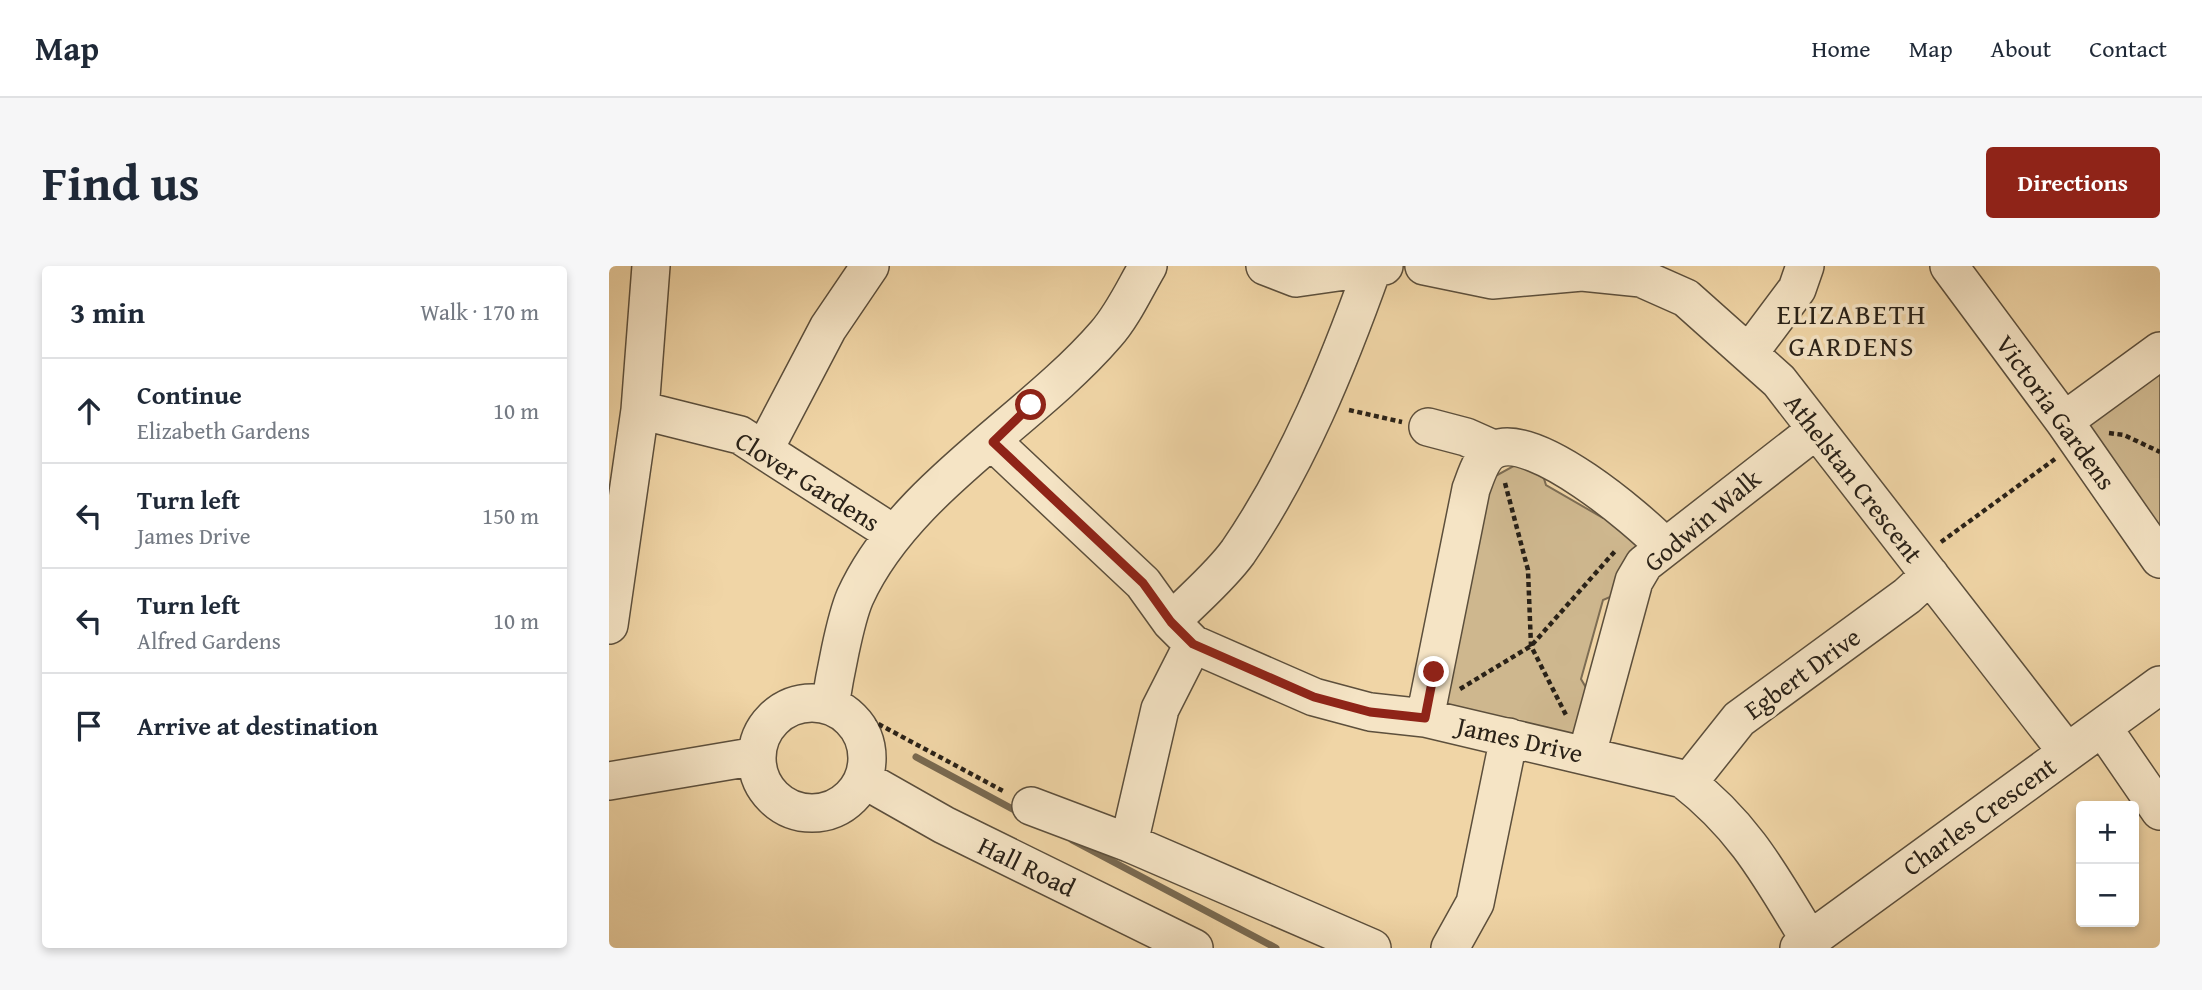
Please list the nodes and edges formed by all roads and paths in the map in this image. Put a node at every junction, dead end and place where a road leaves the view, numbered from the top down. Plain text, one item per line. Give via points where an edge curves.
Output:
1 (651, 266) edge
2 (870, 266) edge
3 (1148, 266) edge
4 (1265, 266) edge
5 (1424, 266) edge
6 (1805, 266) edge
7 (1949, 266) edge
8 (1378, 267) edge
9 (1583, 269) edge
10 (2160, 351) edge
11 (1749, 353) junction
12 (1317, 404) junction
13 (640, 410) junction
14 (1428, 427) joint
15 (1816, 430) junction
16 (2071, 430) junction
17 (993, 442) junction
18 (764, 450) junction
19 (1493, 450) junction
20 (2160, 452) edge
21 (894, 534) junction
22 (1655, 537) junction
23 (2160, 559) edge
24 (1923, 567) junction
25 (609, 625) edge
26 (1182, 633) junction
27 (1531, 646) junction
28 (2160, 685) edge
29 (831, 702) junction
30 (1427, 708) junction
31 (2103, 728) junction
32 (1509, 737) junction
33 (2067, 752) junction
34 (1587, 754) junction
35 (757, 756) junction
36 (863, 779) junction
37 (609, 781) edge
38 (1688, 783) junction
39 (1031, 806) joint
40 (2160, 811) edge
41 (1129, 843) junction
42 (1804, 944) edge
43 (1194, 948) edge
44 (1372, 948) edge
45 (1450, 948) edge

1 - 13 street
2 - 18 street via 828,328
3 - 17 street via 1107,333
4 - 8 street via 1296,278
5 - 9 street, Athelstan Crescent via 1492,280
6 - 11 street via 1797,289
7 - 16 street, Victoria Gardens
8 - 12 street
9 - 11 street, Athelstan Crescent via 1641,278 1686,298
10 - 16 street
11 - 15 street, Athelstan Crescent via 1779,382
12 - 14 path
12 - 26 street via 1286,473
13 - 18 street, Clover Gardens via 740,435
13 - 25 street
14 - 19 street
15 - 22 street, Godwin Walk
15 - 24 street, Athelstan Crescent
16 - 20 path via 2124,435
16 - 23 street, Victoria Gardens
16 - 24 path
17 - 21 street via 937,487
17 - 26 street via 1143,583
18 - 21 street, Clover Gardens
19 - 22 street via 1510,445 1535,452 1618,503
19 - 27 path via 1528,570
19 - 30 street via 1471,489
21 - 29 street via 854,598
22 - 27 path via 1615,550
22 - 34 street, Godwin Walk via 1634,581
24 - 33 street, Athelstan Crescent
24 - 38 street, Egbert Drive via 1907,596 1739,719
26 - 30 street, James Drive via 1314,697 1370,712
26 - 41 street
27 - 30 path
27 - 34 path
28 - 31 street, Charles Crescent
29 - 35 street via 794,706 778,714 765,728
29 - 36 street via 858,728 865,744
29 - 39 path
30 - 32 street, James Drive
31 - 33 street, Charles Crescent
31 - 40 street
32 - 34 street, James Drive
32 - 45 street via 1475,903
33 - 42 street, Charles Crescent
34 - 38 street, James Drive
35 - 36 street via 762,781 772,796 804,812 822,812 839,805
35 - 37 street
36 - 43 street, Hall Road via 944,825
38 - 42 street, James Drive via 1718,806 1754,849
39 - 41 street
41 - 44 street

